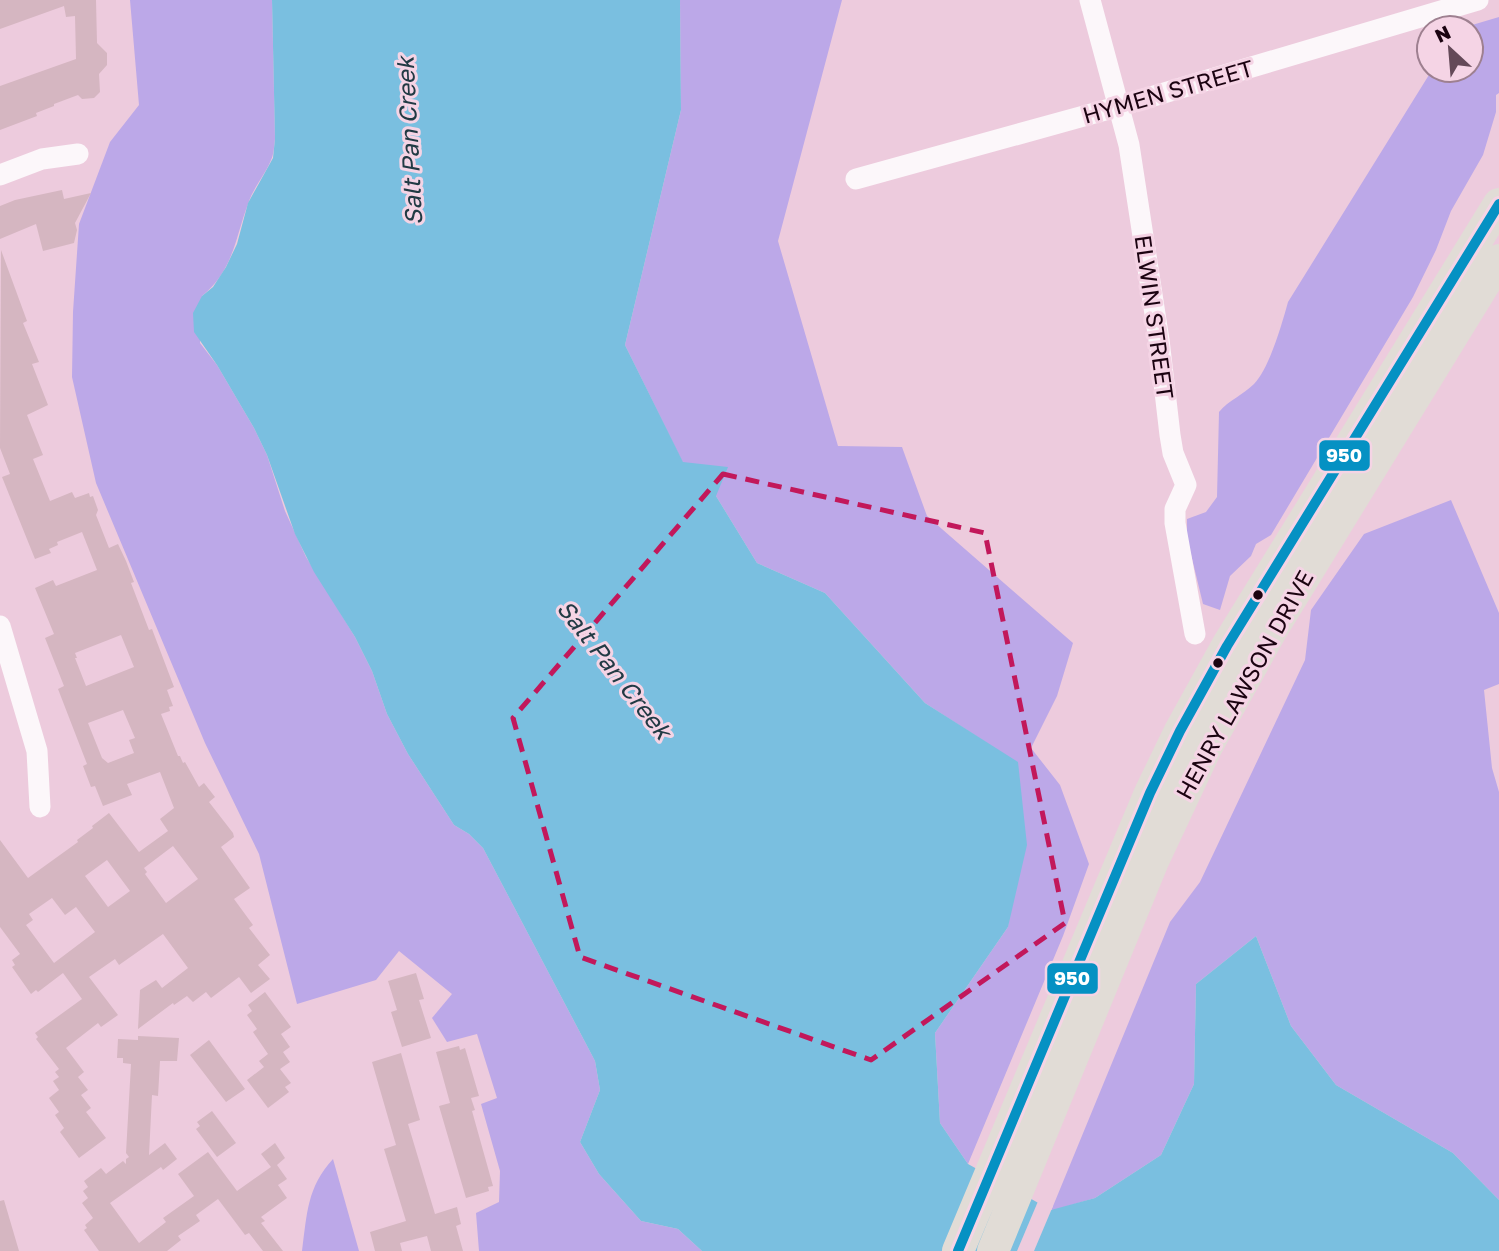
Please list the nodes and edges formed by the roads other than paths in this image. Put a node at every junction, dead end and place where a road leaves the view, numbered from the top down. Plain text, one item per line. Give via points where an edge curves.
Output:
1 (1090, 0) edge
2 (1478, 0) edge
3 (1120, 106) junction
4 (78, 154) dead end
5 (0, 175) edge
6 (856, 179) dead end
7 (1499, 204) edge
8 (1499, 260) edge
9 (0, 626) edge
10 (1195, 634) dead end
11 (40, 807) dead end
12 (1119, 903) junction
13 (958, 1251) edge
14 (993, 1251) edge

1 - 3 street, ELWIN STREET
2 - 3 street, HYMEN STREET
3 - 6 street, HYMEN STREET
3 - 10 street, ELWIN STREET via 1173,453 1186,485 1175,509 1175,523
4 - 5 street via 42,159
7 - 12 main road, HENRY LAWSON DRIVE via 1180,731 1150,793
8 - 12 main road, HENRY LAWSON DRIVE via 1239,687 1178,805
9 - 11 street via 37,751
12 - 13 main road, HENRY LAWSON DRIVE
12 - 14 main road, HENRY LAWSON DRIVE

